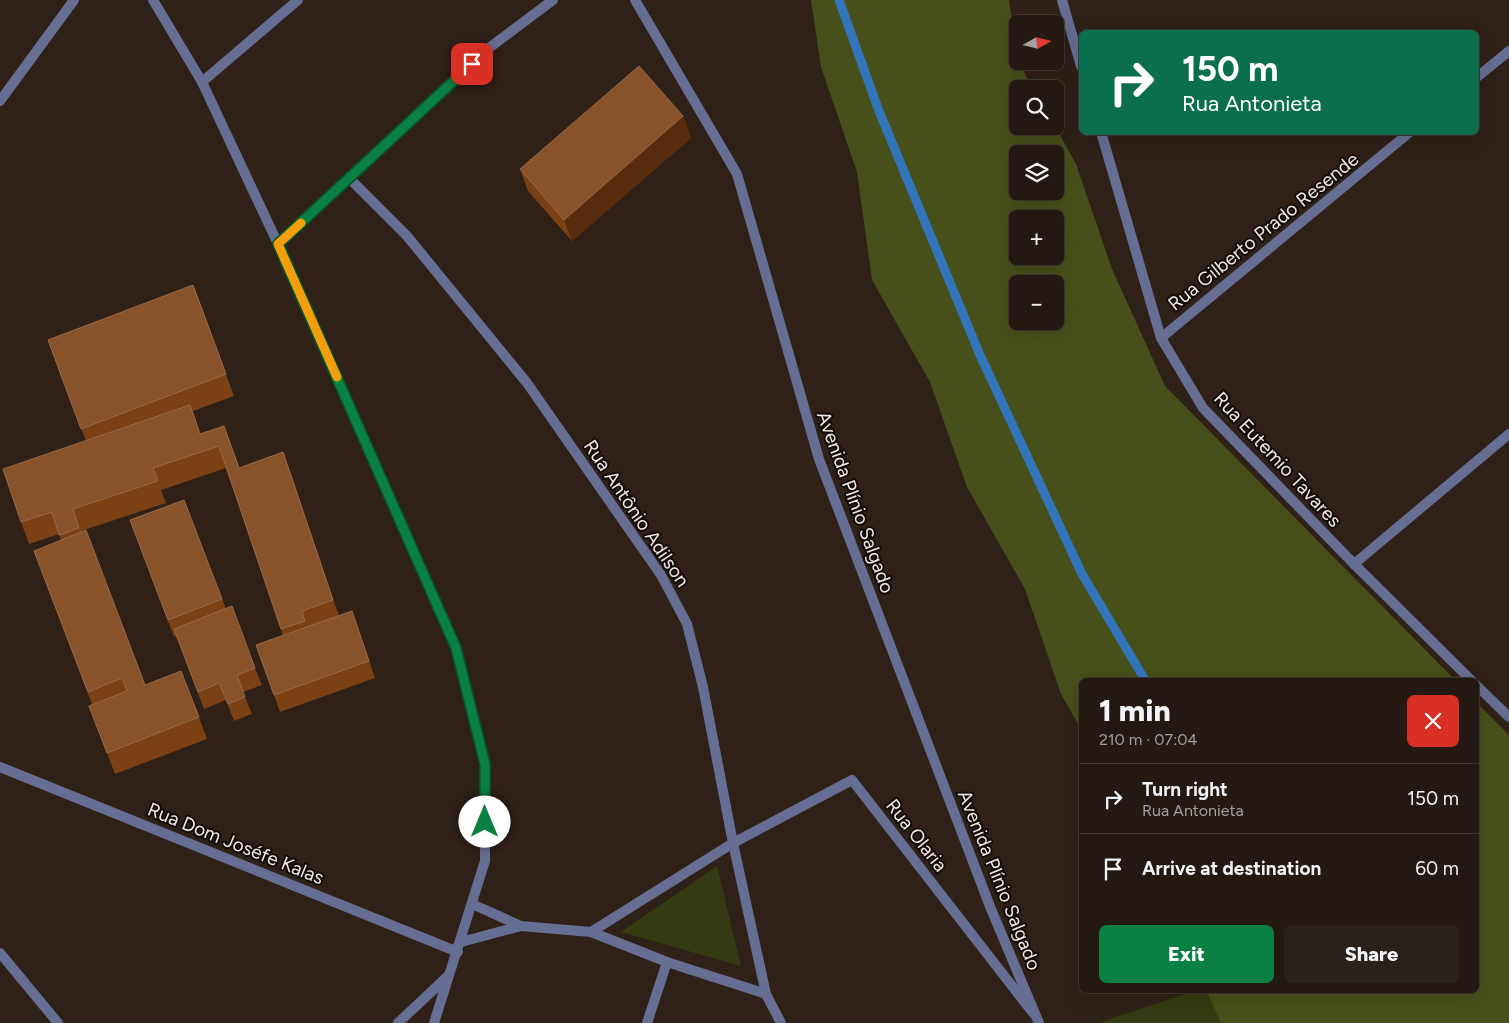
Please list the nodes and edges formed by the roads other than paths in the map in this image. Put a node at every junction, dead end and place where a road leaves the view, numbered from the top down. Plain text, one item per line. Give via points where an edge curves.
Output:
1 (74, 0) edge
2 (154, 0) edge
3 (298, 0) edge
4 (553, 0) edge
5 (635, 0) edge
6 (1062, 0) edge
7 (1509, 51) edge
8 (1079, 59) edge
9 (1479, 76) edge
10 (202, 82) junction
11 (0, 101) edge
12 (1102, 135) edge
13 (1406, 135) edge
14 (350, 179) junction
15 (278, 244) junction
16 (1161, 338) junction
17 (1509, 434) edge
18 (1354, 564) junction
19 (1469, 678) edge
20 (1479, 688) edge
21 (1509, 717) edge
22 (0, 767) edge
23 (733, 843) junction
24 (472, 904) junction
25 (521, 926) junction
26 (592, 932) junction
27 (459, 947) junction
28 (0, 953) edge
29 (667, 962) junction
30 (450, 974) junction
31 (766, 994) junction
32 (1038, 1021) edge
33 (58, 1023) edge
34 (398, 1023) edge
35 (434, 1023) edge
36 (647, 1023) edge
37 (780, 1023) edge

1 - 11 street
2 - 10 street
3 - 10 street
4 - 14 street via 485,51
5 - 32 street, Avenida Plínio Salgado via 737,174 818,459 990,909
6 - 8 street
7 - 9 street
10 - 15 street
12 - 16 street, Rua Eutemio Tavares
13 - 16 street, Rua Gilberto Prado Resende
14 - 15 street
14 - 23 street, Rua Antônio Adilson via 407,236 527,383 661,575 687,624 703,687
15 - 24 street via 456,648 485,764 485,861
16 - 18 street, Rua Eutemio Tavares via 1203,408
17 - 18 street
18 - 19 street, Rua Eutemio Tavares
20 - 21 street
22 - 27 street, Rua Dom Joséfe Kalas
23 - 26 street
23 - 31 street, Rua Antônio Adilson
23 - 32 street, Rua Olaria via 852,780
24 - 25 street
24 - 27 street
25 - 26 street
25 - 27 street
26 - 29 street
27 - 30 street
28 - 33 street
29 - 31 street
29 - 36 street
30 - 34 street
30 - 35 street
31 - 37 street, Rua Antônio Adilson

